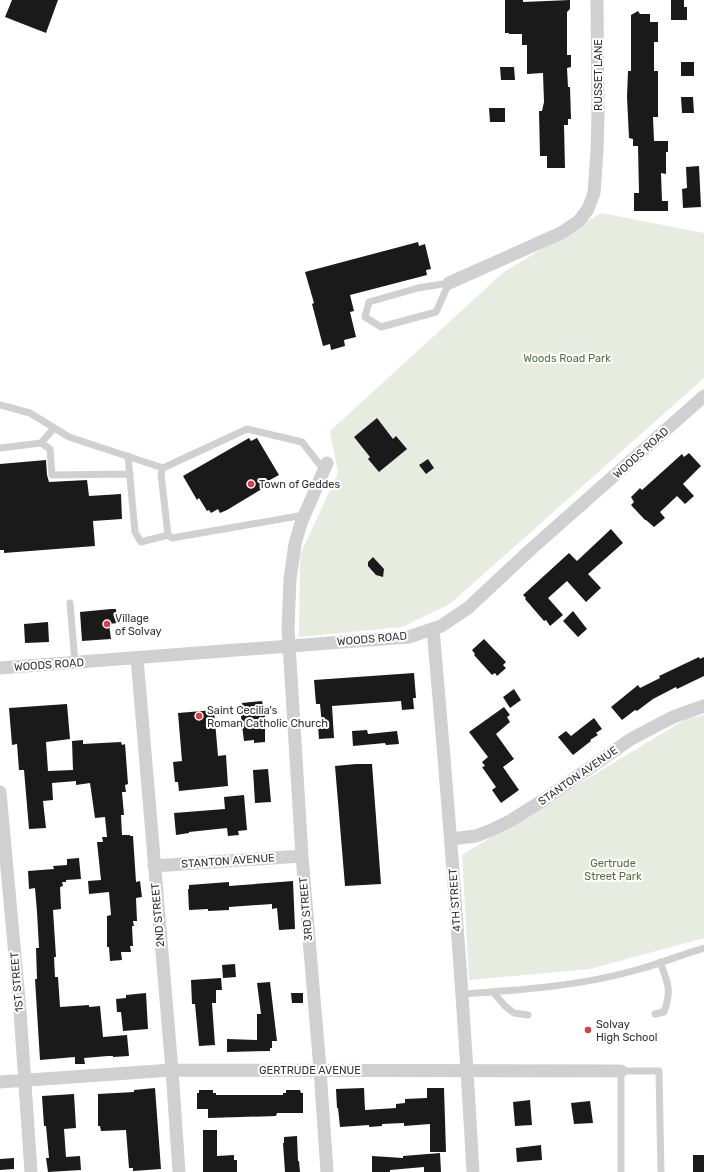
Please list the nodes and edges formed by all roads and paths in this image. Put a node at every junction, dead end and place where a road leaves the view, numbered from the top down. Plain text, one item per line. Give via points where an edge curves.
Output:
1 (597, 0) edge
2 (449, 283) junction
3 (704, 396) edge
4 (0, 405) edge
5 (54, 428) junction
6 (40, 443) junction
7 (0, 448) edge
8 (128, 456) junction
9 (325, 466) joint
10 (164, 468) junction
11 (130, 474) junction
12 (304, 515) junction
13 (168, 535) junction
14 (70, 603) dead end
15 (433, 629) junction
16 (289, 646) junction
17 (137, 658) junction
18 (75, 663) junction
19 (0, 668) edge
20 (704, 706) edge
21 (0, 792) edge
22 (451, 839) junction
23 (302, 856) junction
24 (154, 866) junction
25 (704, 948) edge
26 (660, 962) junction
27 (493, 992) junction
28 (462, 994) junction
29 (655, 1014) dead end
30 (528, 1015) dead end
31 (320, 1069) junction
32 (172, 1070) junction
33 (468, 1070) junction
34 (621, 1071) junction
35 (24, 1080) junction
36 (0, 1082) edge
37 (31, 1172) edge
38 (179, 1172) edge
39 (327, 1172) edge
40 (473, 1172) edge
41 (621, 1172) edge
42 (661, 1172) edge

1 - 2 street, RUSSET LANE via 597,151 594,193 588,209 579,221 561,233
2 - 2 lane via 436,312 381,327 365,317 369,302 418,288
3 - 15 street, WOODS ROAD via 468,608
4 - 5 lane via 30,413
5 - 6 lane
5 - 8 lane via 69,437
6 - 7 lane
6 - 11 lane via 50,449 52,475
8 - 10 lane
8 - 11 lane
9 - 10 lane via 302,442 247,429
9 - 12 street, 3RD STREET
10 - 13 lane via 161,474
11 - 13 lane via 135,532 141,542
12 - 13 lane via 172,538
12 - 16 street, 3RD STREET via 295,544 290,579
14 - 18 lane
15 - 16 street, WOODS ROAD via 409,637
15 - 22 street, 4TH STREET
16 - 17 street, WOODS ROAD
16 - 23 street, 3RD STREET
17 - 18 street, WOODS ROAD
17 - 24 street, 2ND STREET
18 - 19 street, WOODS ROAD
20 - 22 street, STANTON AVENUE via 673,717 631,739 510,821 476,836
21 - 35 street, 1ST STREET
22 - 28 street, 4TH STREET
23 - 24 street, STANTON AVENUE
23 - 31 street, 3RD STREET
24 - 32 street, 2ND STREET
25 - 26 lane
26 - 27 lane via 640,969 553,987
26 - 29 lane via 669,986 668,1001 664,1012
27 - 28 lane
27 - 30 lane via 514,1013
28 - 33 street, 4TH STREET
31 - 32 street, GERTRUDE AVENUE
31 - 33 street, GERTRUDE AVENUE
31 - 39 street, 3RD STREET
32 - 35 street, GERTRUDE AVENUE
32 - 38 street, 2ND STREET
33 - 34 street, GERTRUDE AVENUE
33 - 40 street, 4TH STREET
34 - 41 lane
34 - 42 lane via 659,1071
35 - 36 street, GERTRUDE AVENUE
35 - 37 street, 1ST STREET

